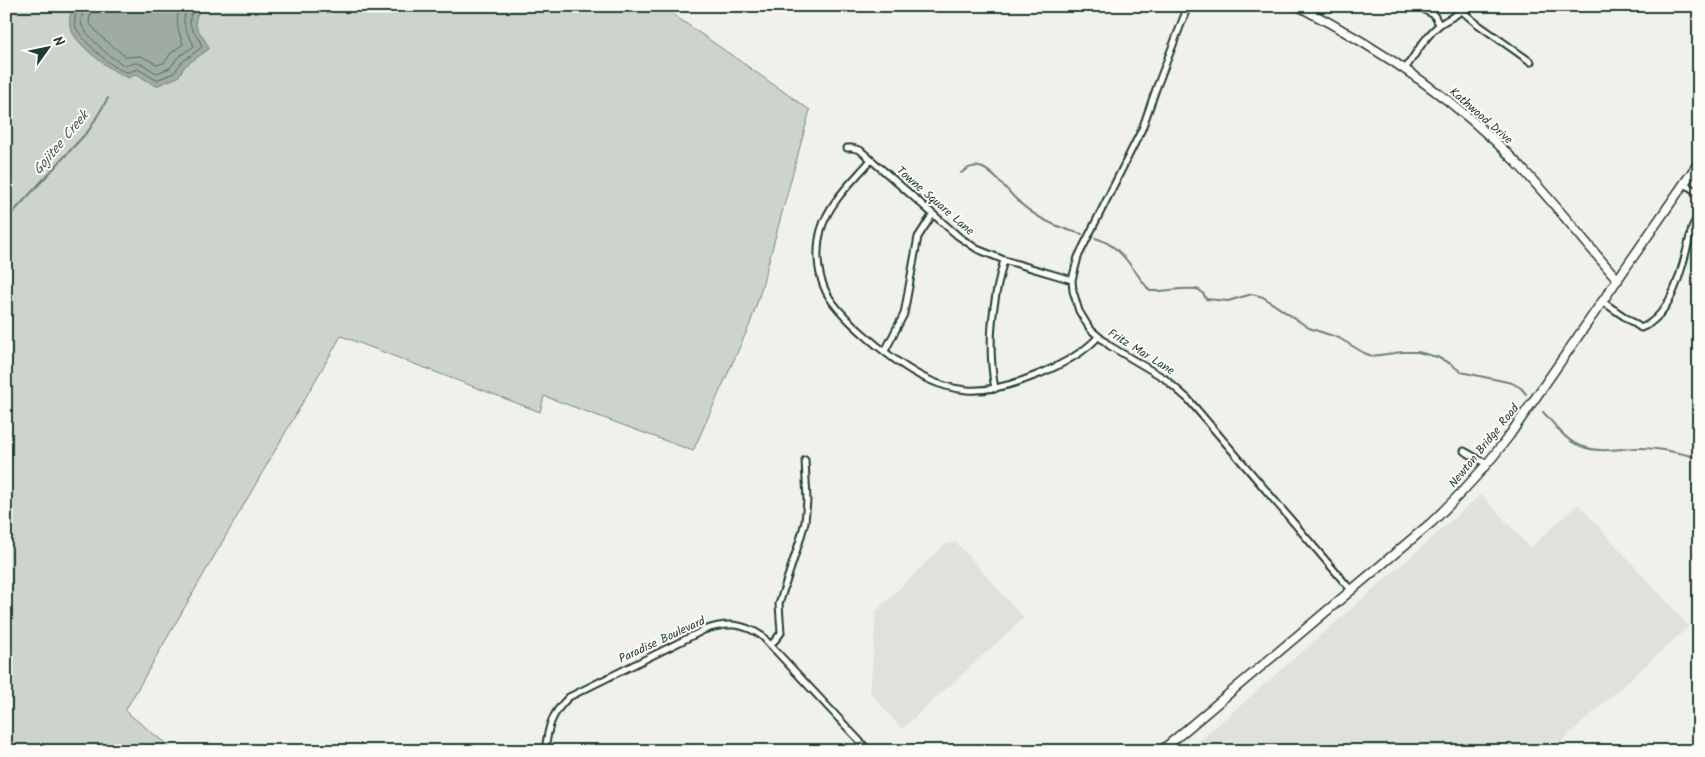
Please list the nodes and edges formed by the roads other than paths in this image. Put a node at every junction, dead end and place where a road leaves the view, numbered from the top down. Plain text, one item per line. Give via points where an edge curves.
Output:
1 (1188, 6) edge
2 (1298, 6) edge
3 (1418, 6) edge
4 (1464, 9) edge
5 (1439, 24) junction
6 (1530, 62) dead end
7 (1405, 69) junction
8 (847, 148) dead end
9 (871, 160) junction
10 (1699, 162) edge
11 (1684, 183) junction
12 (1699, 194) edge
13 (933, 214) junction
14 (1699, 215) edge
15 (1004, 260) junction
16 (1072, 280) junction
17 (1618, 280) junction
18 (1603, 302) junction
19 (1098, 336) junction
20 (885, 350) junction
21 (995, 389) junction
22 (1464, 451) dead end
23 (805, 460) dead end
24 (1487, 464) junction
25 (1351, 590) junction
26 (771, 644) junction
27 (545, 751) edge
28 (868, 751) edge
29 (1161, 751) edge

1 - 16 street, Fritz Mar Lane via 1142,129 1078,257
2 - 7 main road, Kathwood Drive
3 - 5 street via 1434,15
4 - 5 street
4 - 6 street via 1476,23
5 - 7 street
7 - 17 main road, Kathwood Drive via 1462,112 1516,162
8 - 9 street, Towne Square Lane via 860,150
9 - 13 street, Towne Square Lane
9 - 20 street via 830,210 821,230 818,254 824,287 836,307
10 - 11 main road, Newton Bridge Road
11 - 12 street
11 - 17 main road, Newton Bridge Road
13 - 15 street, Towne Square Lane via 968,244
13 - 20 street via 918,237 904,314
14 - 18 street via 1693,225 1673,294 1659,314 1641,328
15 - 16 street, Towne Square Lane
15 - 21 street via 991,326
16 - 19 street, Fritz Mar Lane via 1079,310
17 - 18 main road, Newton Bridge Road
18 - 24 main road, Newton Bridge Road
19 - 21 street via 1068,359 1016,384
19 - 25 street, Fritz Mar Lane via 1164,378 1188,399
20 - 21 street via 912,371 941,385 968,390
22 - 24 street
23 - 26 street via 807,500 804,522 779,604 781,633
24 - 25 main road, Newton Bridge Road via 1456,500
25 - 29 main road, Newton Bridge Road
26 - 27 street, Paradise Boulevard via 744,626 725,625 704,630 569,697 551,719
26 - 28 street, Paradise Boulevard

